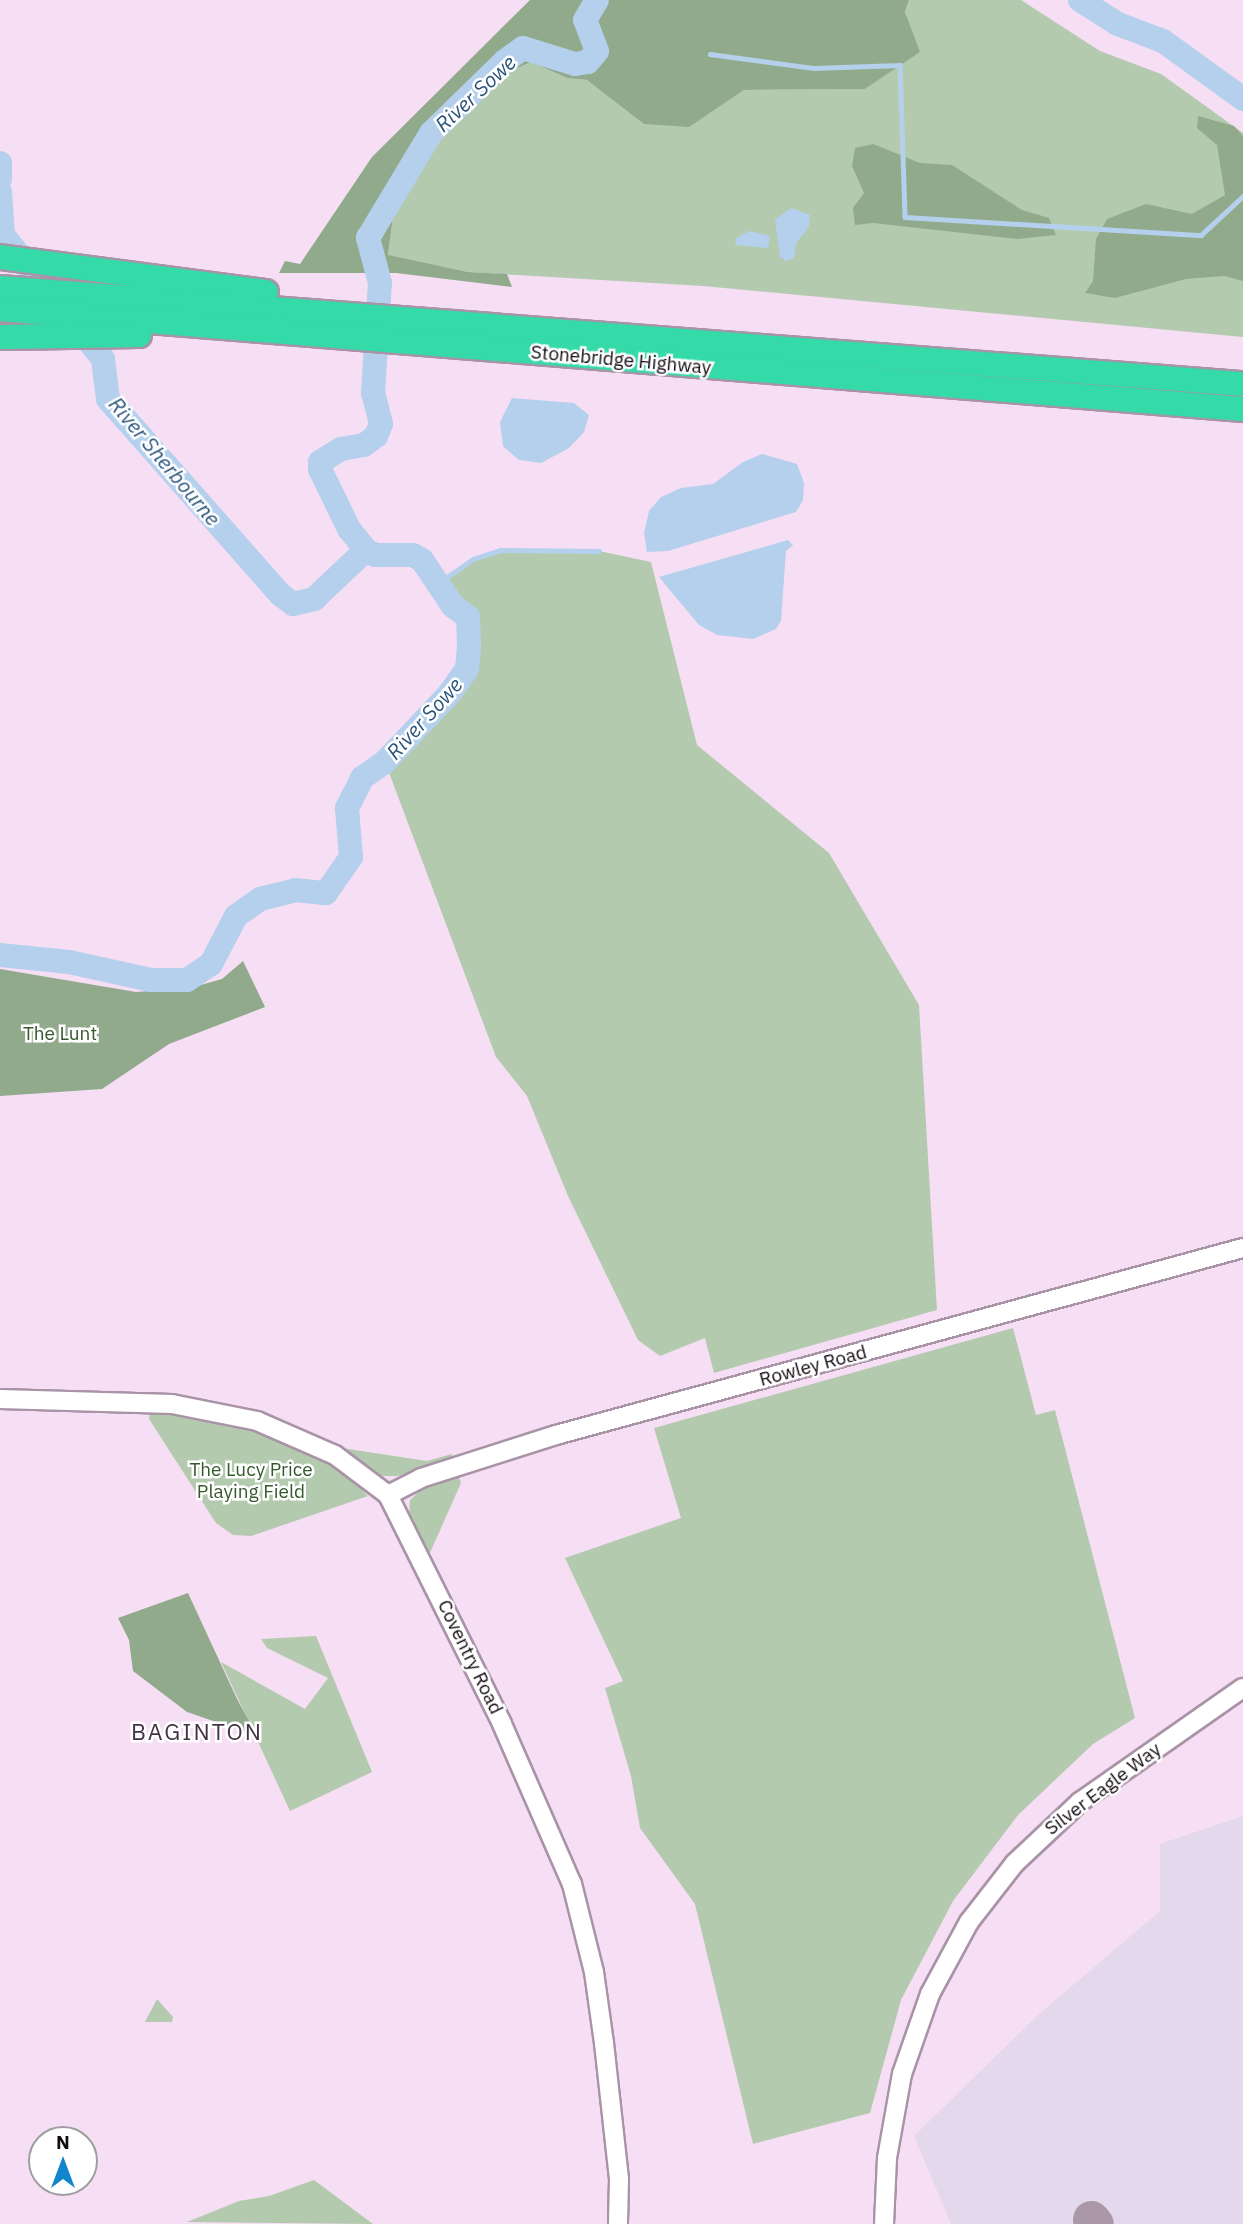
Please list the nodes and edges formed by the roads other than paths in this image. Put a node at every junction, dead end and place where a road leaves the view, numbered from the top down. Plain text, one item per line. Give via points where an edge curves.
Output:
1 (3, 257) edge
2 (0, 288) edge
3 (0, 309) edge
4 (103, 325) junction
5 (348, 325) junction
6 (409, 325) junction
7 (0, 337) edge
8 (1243, 384) edge
9 (1168, 403) junction
10 (1243, 409) edge
11 (1243, 419) edge
12 (1243, 1248) edge
13 (0, 1399) edge
14 (388, 1495) junction
15 (1243, 1688) edge
16 (618, 2224) edge
17 (884, 2224) edge

1 - 5 highway
2 - 5 highway, Stonebridge Highway
3 - 4 highway, Stonebridge Highway via 51,313
4 - 5 highway, Stonebridge Highway
4 - 7 highway via 64,334
5 - 6 highway, Stonebridge Highway
5 - 6 highway
6 - 8 highway, Stonebridge Highway
6 - 9 highway, Stonebridge Highway
9 - 10 highway, Stonebridge Highway
9 - 11 highway
12 - 14 street, Rowley Road via 556,1435 421,1478
13 - 14 street, Coventry Road via 172,1404 257,1421 335,1455
14 - 16 street, Coventry Road via 496,1712 572,1884 594,1972 602,2031 619,2179
15 - 17 street, Silver Eagle Way via 1080,1802 1015,1863 969,1922 930,1994 901,2074 887,2158

